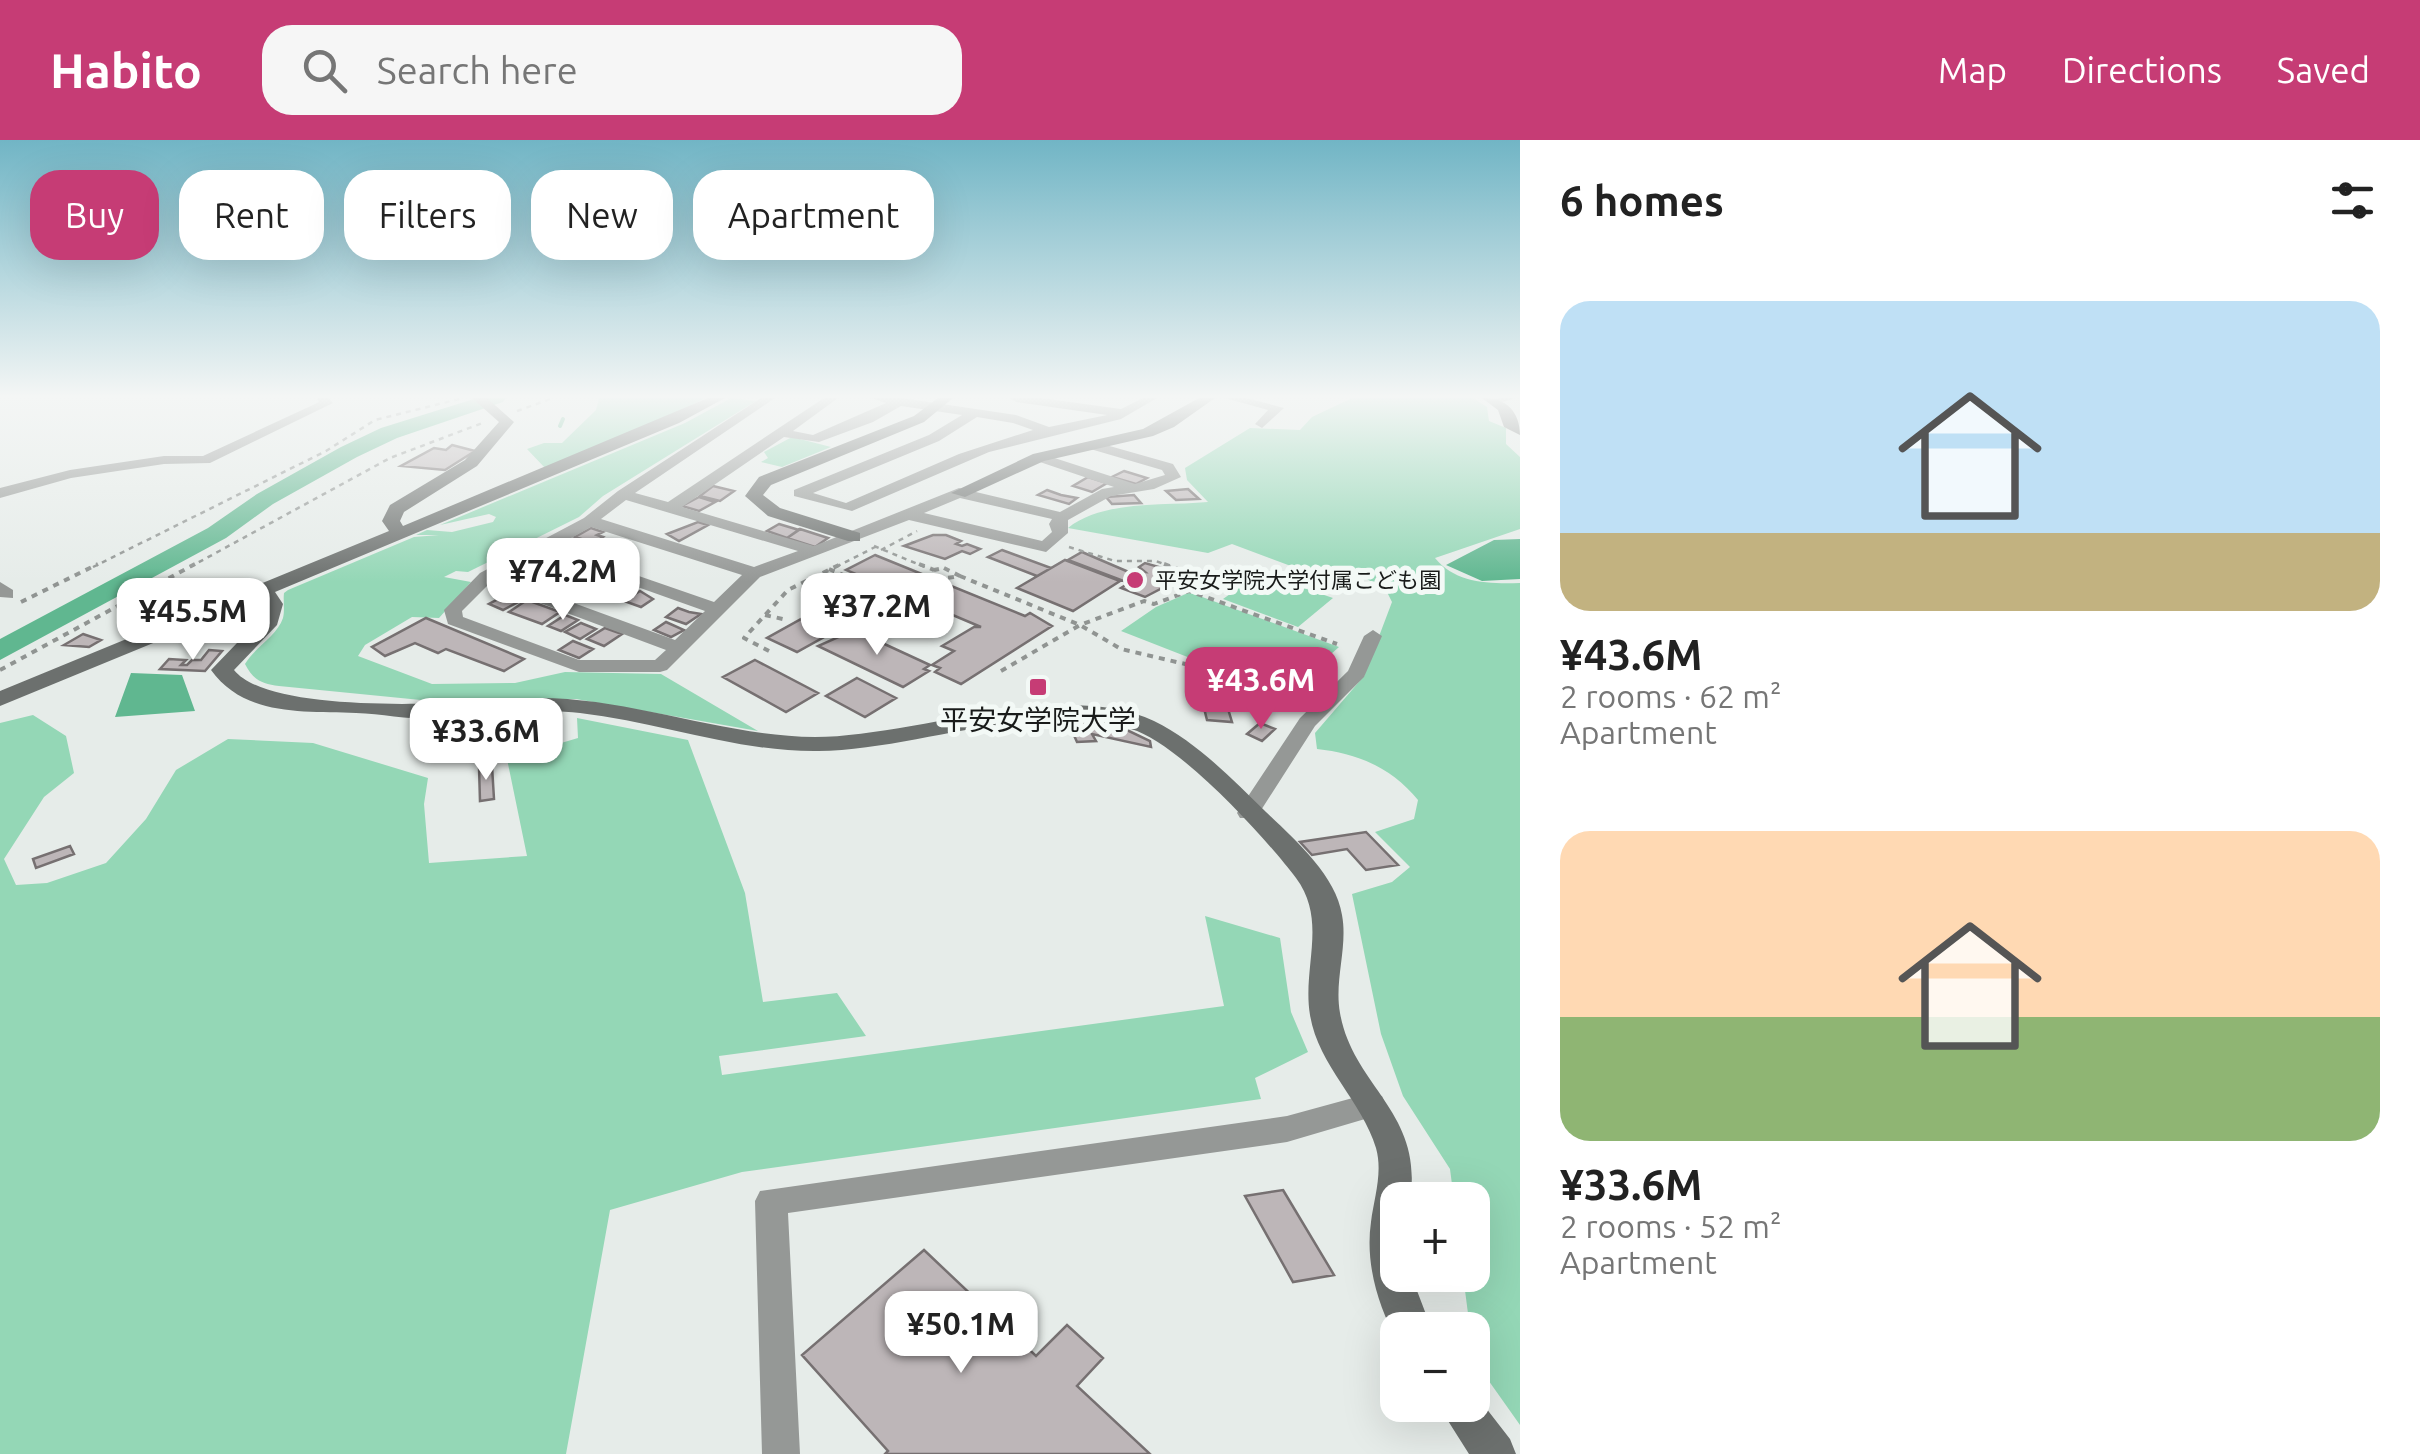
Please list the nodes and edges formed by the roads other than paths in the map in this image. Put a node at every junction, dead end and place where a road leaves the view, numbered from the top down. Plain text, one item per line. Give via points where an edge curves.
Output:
1 (205, 459) edge
2 (475, 459) edge
3 (579, 459) edge
4 (675, 459) edge
5 (746, 459) edge
6 (818, 459) edge
7 (880, 459) edge
8 (962, 459) edge
9 (1034, 459) edge
10 (1046, 459) edge
11 (1141, 459) edge
12 (800, 466) junction
13 (830, 479) junction
14 (1134, 488) junction
15 (0, 493) edge
16 (959, 493) junction
17 (623, 494) junction
18 (670, 508) junction
19 (910, 515) junction
20 (1062, 517) junction
21 (590, 521) junction
22 (400, 534) junction
23 (860, 539) junction
24 (540, 546) junction
25 (814, 552) junction
26 (754, 574) junction
27 (486, 577) junction
28 (264, 590) junction
29 (717, 608) junction
30 (1373, 636) dead end
31 (680, 648) junction
32 (0, 699) edge
33 (1248, 813) junction
34 (1370, 1106) junction
35 (1403, 1312) edge
36 (1472, 1422) edge
37 (781, 1454) edge
38 (1494, 1454) edge

1 - 15 street via 75,473
2 - 22 street via 396,509 391,521
3 - 22 street
4 - 17 street
5 - 18 street
6 - 12 street
7 - 13 street
8 - 13 street via 847,508 799,493
9 - 16 street
10 - 14 street
11 - 14 street via 1168,467 1174,477
12 - 13 street
12 - 23 street via 765,481 754,496 758,504
14 - 20 street via 1106,492
16 - 19 street
16 - 20 street
17 - 18 street
17 - 21 street
18 - 25 street
19 - 20 street via 1046,547 1060,533
19 - 23 street
21 - 24 street
21 - 26 street
22 - 28 street
23 - 25 street
24 - 27 street
24 - 29 street
25 - 26 street
26 - 29 street
27 - 31 street
27 - 31 street via 453,610 454,620 562,662 660,666
28 - 32 street
28 - 33 street via 273,604 270,622 222,670 229,684 250,696 434,713 580,706 813,744 1093,712 1171,739
29 - 31 street
30 - 33 street via 1358,673 1306,722
33 - 34 street via 1305,867 1325,897 1322,996 1329,1031
34 - 35 street via 1396,1157 1388,1243
34 - 37 street via 1287,1129 771,1201
36 - 38 street

